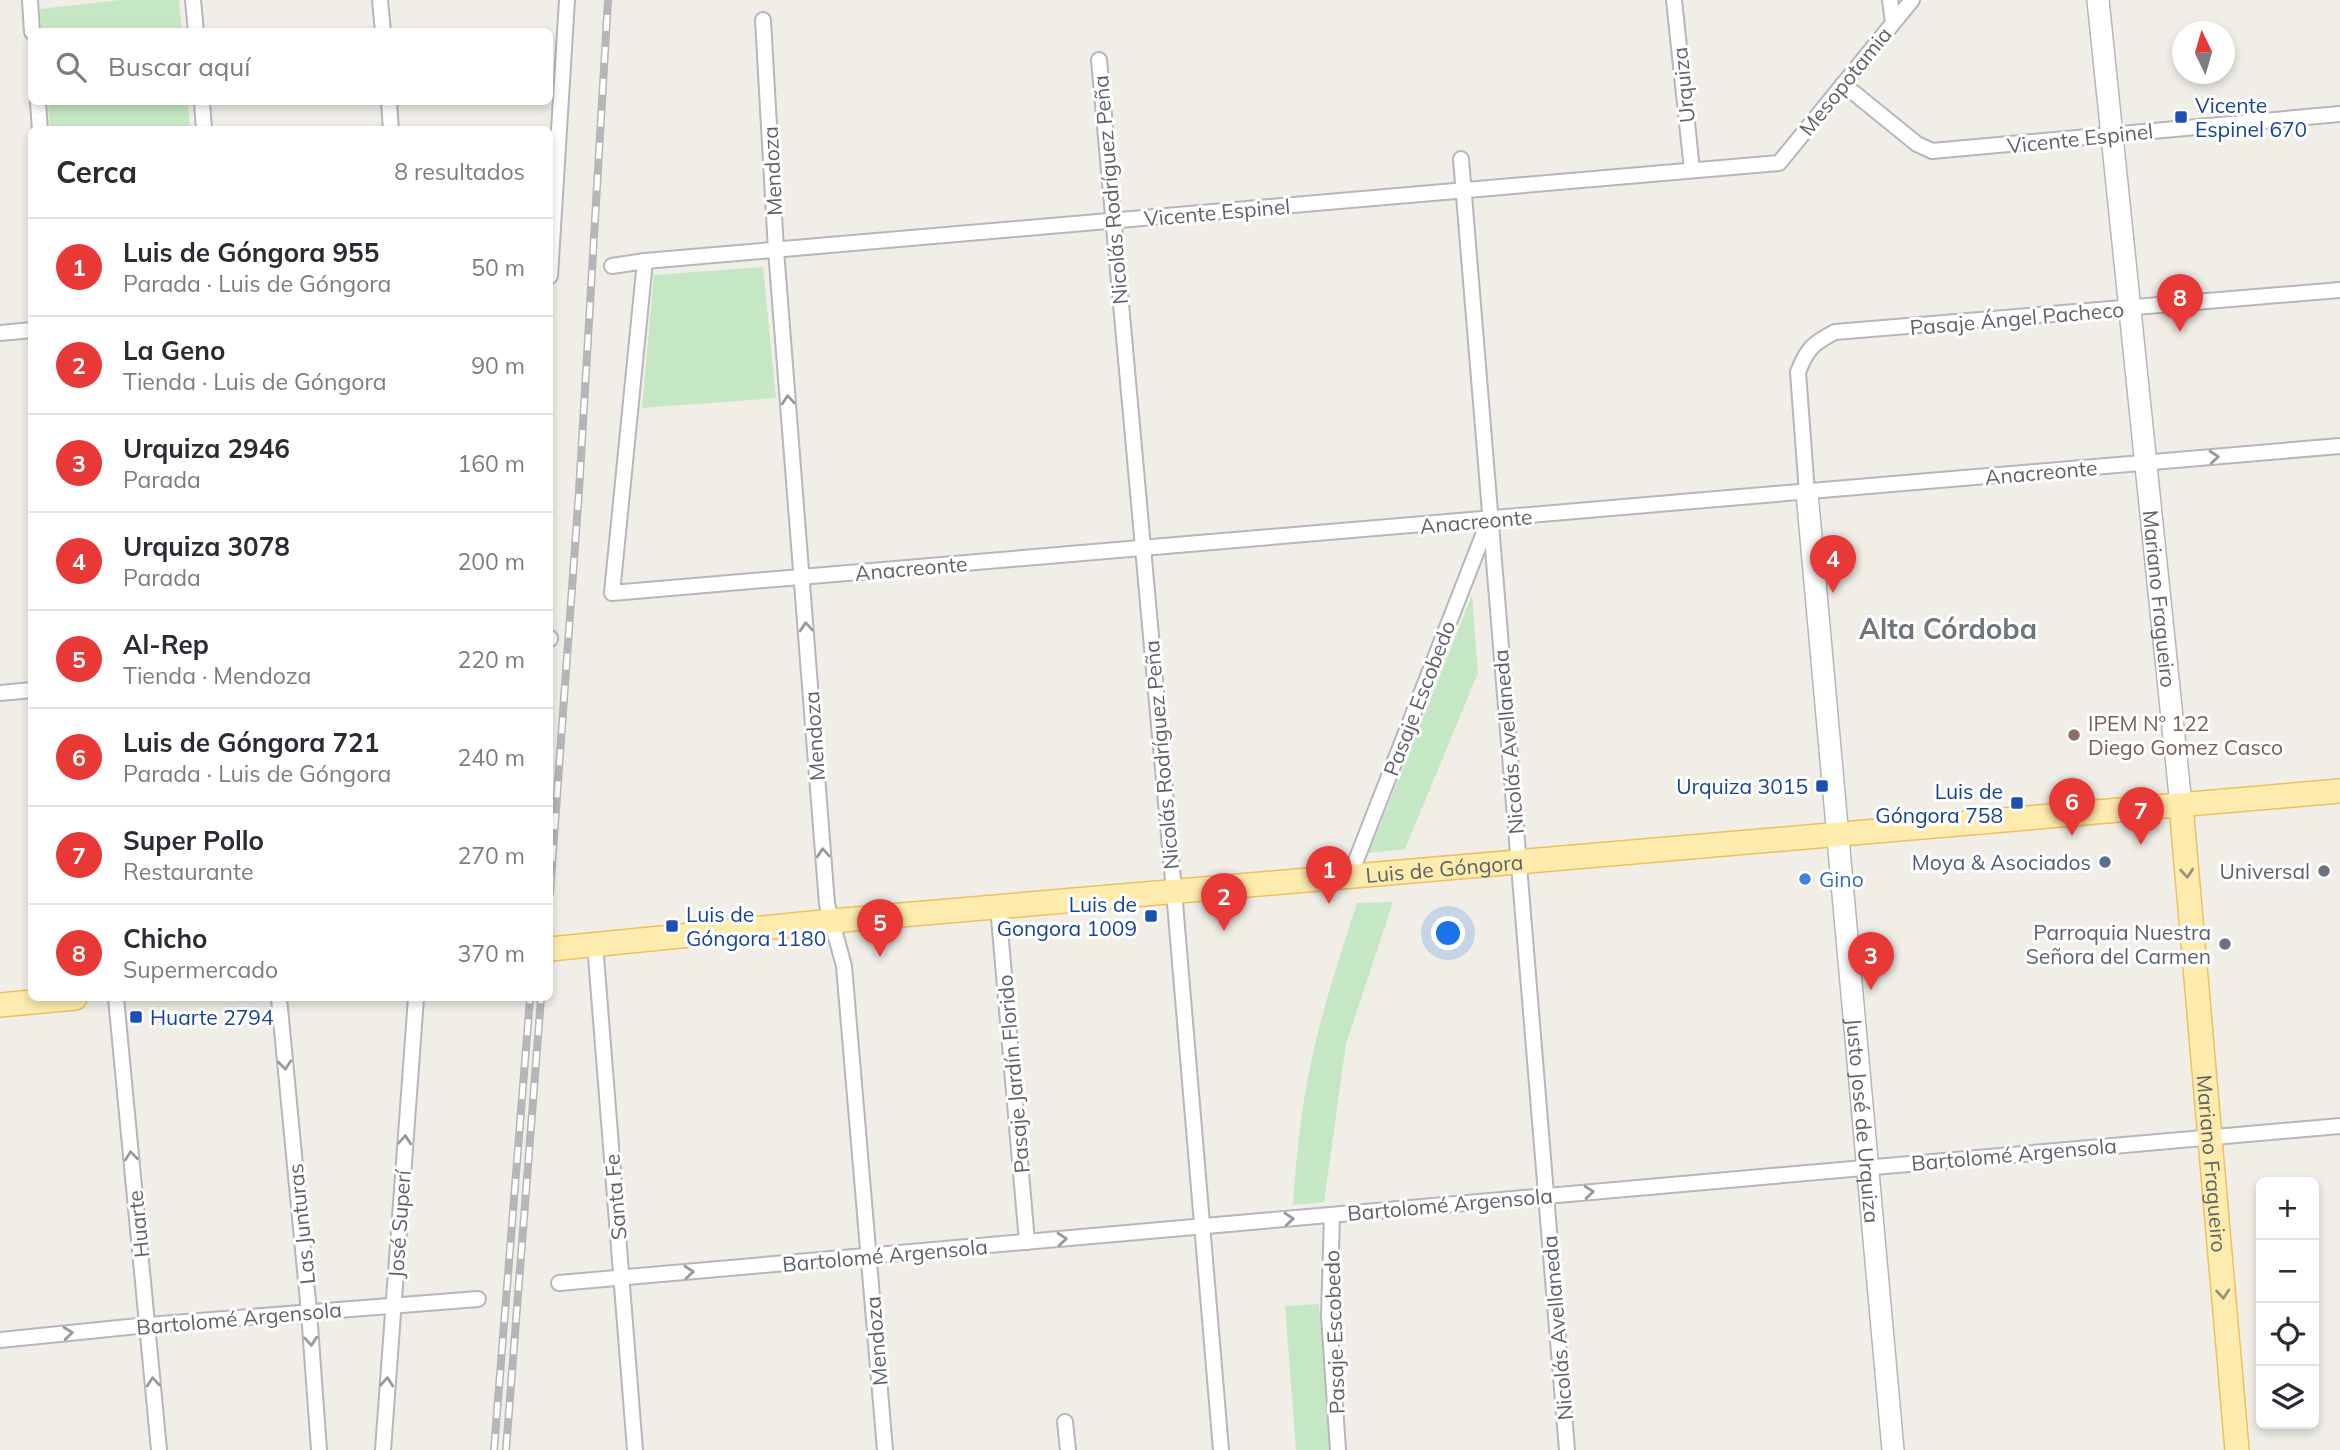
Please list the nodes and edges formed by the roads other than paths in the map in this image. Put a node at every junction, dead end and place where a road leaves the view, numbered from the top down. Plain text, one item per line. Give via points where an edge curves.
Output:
1 (30, 0) edge
2 (193, 0) edge
3 (380, 0) edge
4 (567, 0) edge
5 (1674, 0) edge
6 (1890, 0) edge
7 (1912, 0) edge
8 (2098, 0) edge
9 (763, 20) dead end
10 (1893, 22) junction
11 (32, 28) edge
12 (196, 28) edge
13 (383, 28) edge
14 (1099, 60) dead end
15 (1843, 84) junction
16 (38, 105) edge
17 (202, 105) edge
18 (389, 105) edge
19 (2340, 114) edge
20 (40, 126) edge
21 (204, 126) edge
22 (391, 126) edge
23 (2112, 134) junction
24 (1461, 159) dead end
25 (1779, 163) joint
26 (1692, 170) junction
27 (1464, 190) junction
28 (1113, 221) junction
29 (553, 227) edge
30 (776, 250) junction
31 (645, 261) junction
32 (612, 266) dead end
33 (2340, 290) edge
34 (2128, 309) junction
35 (28, 330) edge
36 (0, 333) edge
37 (1798, 372) joint
38 (2340, 446) edge
39 (2146, 463) junction
40 (1807, 493) junction
41 (1489, 520) junction
42 (1143, 549) junction
43 (802, 576) junction
44 (28, 690) edge
45 (0, 693) edge
46 (2340, 790) edge
47 (2180, 805) junction
48 (1838, 834) junction
49 (1518, 862) junction
50 (1350, 876) junction
51 (1174, 891) junction
52 (998, 906) junction
53 (832, 921) junction
54 (595, 944) junction
55 (553, 949) edge
56 (43, 1001) edge
57 (116, 1001) edge
58 (279, 1001) edge
59 (416, 1001) edge
60 (0, 1005) edge
61 (2340, 1126) edge
62 (2210, 1137) junction
63 (1867, 1167) junction
64 (1546, 1196) junction
65 (1332, 1215) junction
66 (1202, 1226) junction
67 (1027, 1242) junction
68 (869, 1256) junction
69 (621, 1278) junction
70 (559, 1283) dead end
71 (478, 1299) dead end
72 (393, 1306) junction
73 (309, 1312) junction
74 (148, 1325) junction
75 (0, 1340) edge
76 (1065, 1422) dead end
77 (159, 1450) edge
78 (319, 1450) edge
79 (383, 1450) edge
80 (635, 1450) edge
81 (886, 1450) edge
82 (1068, 1450) edge
83 (1221, 1450) edge
84 (1338, 1450) edge
85 (1567, 1450) edge
86 (1893, 1450) edge
87 (2237, 1450) edge

1 - 11 street
2 - 12 street
3 - 13 street
4 - 29 street
5 - 26 street, Urquiza
6 - 10 street
7 - 10 street, Mesopotamia
8 - 23 street, Mariano Fragueiro
9 - 30 street, Mendoza
10 - 15 street, Mesopotamia
14 - 28 street, Nicolás Rodríguez Peña
15 - 23 street, Vicente Espinel via 1932,152
15 - 25 street, Mesopotamia
16 - 20 street
17 - 21 street
18 - 22 street
19 - 23 street, Vicente Espinel
23 - 34 street, Mariano Fragueiro
24 - 27 street, Nicolás Avellaneda
25 - 26 street, Vicente Espinel
26 - 27 street, Vicente Espinel
27 - 28 street, Vicente Espinel
27 - 41 street, Nicolás Avellaneda
28 - 30 street, Vicente Espinel
28 - 42 street, Nicolás Rodríguez Peña
30 - 31 street, Vicente Espinel
43 -> 30 street, Mendoza
31 - 32 street, Vicente Espinel
31 - 43 street, Anacreonte via 612,593
33 - 34 street, Pasaje Ángel Pacheco
34 - 37 street, Pasaje Ángel Pacheco via 1835,332 1816,341
34 - 39 street, Mariano Fragueiro
35 - 36 street
37 - 40 street, Justo José de Urquiza
39 -> 38 street, Anacreonte
39 - 40 street, Anacreonte
39 - 47 street, Mariano Fragueiro
40 - 41 street, Anacreonte
40 - 48 street, Justo José de Urquiza
41 - 42 street, Anacreonte
41 - 49 street, Nicolás Avellaneda
41 - 50 street, Pasaje Escobedo
42 - 43 street, Anacreonte
42 - 51 street, Nicolás Rodríguez Peña
53 -> 43 street, Mendoza via 827,904
44 - 45 street
46 - 47 main road, Luis de Góngora
47 - 48 main road, Luis de Góngora
47 -> 62 main road, Mariano Fragueiro
48 - 49 main road, Luis de Góngora
48 - 63 street, Justo José de Urquiza
49 - 50 main road, Luis de Góngora
49 - 64 street, Nicolás Avellaneda
50 - 51 main road, Luis de Góngora
51 - 52 main road, Luis de Góngora
51 - 66 street, Nicolás Rodríguez Peña
52 - 53 main road, Luis de Góngora
52 - 67 street, Pasaje Jardín Florido
53 - 54 main road, Luis de Góngora
53 - 68 street, Mendoza via 844,966
54 - 55 main road, Luis de Góngora
54 - 69 street, Santa Fe
56 - 60 main road
74 -> 57 street, Huarte
58 -> 73 street, Las Junturas
72 -> 59 street, José Superí
61 - 62 street, Bartolomé Argensola
62 - 63 street, Bartolomé Argensola
62 -> 87 main road, Mariano Fragueiro
64 -> 63 street, Bartolomé Argensola
63 - 86 street, Justo José de Urquiza
64 - 65 street, Bartolomé Argensola
64 - 85 street, Nicolás Avellaneda
66 -> 65 street, Bartolomé Argensola
65 - 84 street, Pasaje Escobedo via 1329,1317
67 -> 66 street, Bartolomé Argensola
66 - 83 street, Nicolás Rodríguez Peña
67 - 68 street, Bartolomé Argensola
69 -> 68 street, Bartolomé Argensola
68 - 81 street, Mendoza
69 - 70 street, Bartolomé Argensola
69 - 80 street, Santa Fe
71 - 72 street, Bartolomé Argensola
72 - 73 street, Bartolomé Argensola
79 -> 72 street, José Superí
73 - 74 street, Bartolomé Argensola
73 -> 78 street, Las Junturas
75 -> 74 street, Bartolomé Argensola
77 -> 74 street, Huarte
76 - 82 street

